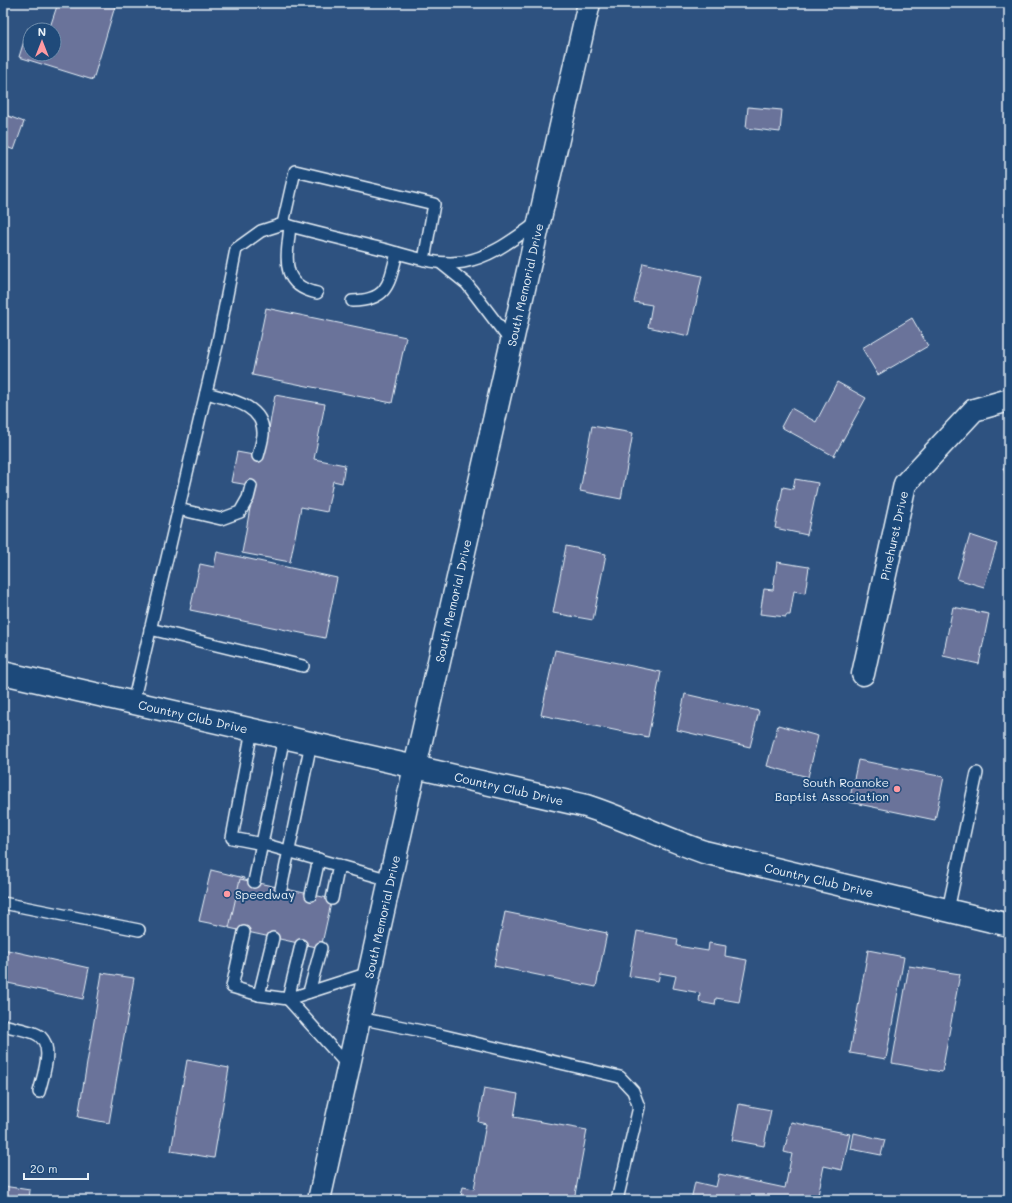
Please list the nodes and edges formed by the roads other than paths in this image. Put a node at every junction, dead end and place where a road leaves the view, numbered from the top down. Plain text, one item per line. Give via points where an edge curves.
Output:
1 (589, 3) edge
2 (539, 221) junction
3 (286, 225) junction
4 (397, 253) junction
5 (424, 260) junction
6 (442, 264) junction
7 (318, 293) dead end
8 (352, 301) dead end
9 (511, 343) junction
10 (206, 393) junction
11 (1009, 400) edge
12 (258, 456) dead end
13 (251, 486) dead end
14 (178, 509) junction
15 (150, 628) junction
16 (303, 666) dead end
17 (3, 672) edge
18 (863, 674) dead end
19 (133, 702) junction
20 (252, 730) junction
21 (284, 737) junction
22 (311, 744) junction
23 (415, 767) junction
24 (977, 773) dead end
25 (263, 844) junction
26 (288, 851) junction
27 (319, 859) junction
28 (339, 865) junction
29 (390, 880) junction
30 (254, 882) dead end
31 (281, 889) dead end
32 (311, 895) dead end
33 (332, 899) dead end
34 (3, 903) edge
35 (948, 910) junction
36 (1009, 925) edge
37 (139, 930) dead end
38 (244, 932) dead end
39 (273, 938) dead end
40 (301, 945) dead end
41 (321, 948) dead end
42 (369, 973) junction
43 (309, 992) junction
44 (259, 995) junction
45 (288, 999) junction
46 (359, 1018) junction
47 (3, 1025) edge
48 (349, 1067) junction
49 (40, 1092) dead end
50 (319, 1200) edge
51 (617, 1200) edge

1 - 2 street, South Memorial Drive
2 - 6 lane via 496,251 465,262
2 - 9 street, South Memorial Drive
3 - 4 lane
3 - 5 lane via 295,171 434,204
3 - 7 lane via 286,264 291,278 305,290
3 - 10 lane via 261,231 236,249
4 - 5 lane
4 - 8 lane via 389,284 375,297
5 - 6 lane
6 - 9 lane via 467,284
9 - 23 street, South Memorial Drive
10 - 12 lane via 240,402 254,411 263,433
10 - 14 lane
11 - 18 street, Pinehurst Drive via 974,410 906,484
13 - 14 lane via 240,512 221,519
14 - 15 lane
15 - 16 lane
15 - 19 lane
17 - 19 street, Country Club Drive
19 - 20 street, Country Club Drive
20 - 21 street, Country Club Drive
20 - 25 lane via 232,838
21 - 22 street, Country Club Drive
21 - 25 lane
22 - 23 street, Country Club Drive
22 - 26 lane
23 - 29 street, South Memorial Drive
23 - 35 street, Country Club Drive via 586,806 618,816 664,838 704,852
24 - 35 lane
25 - 26 lane
25 - 30 lane
26 - 27 lane
26 - 31 lane
27 - 28 lane
27 - 32 lane
28 - 29 lane
28 - 33 lane
29 - 42 street, South Memorial Drive
34 - 37 lane
35 - 36 street, Country Club Drive
38 - 44 lane via 232,987
39 - 44 lane
40 - 45 lane
41 - 43 lane
42 - 43 lane
42 - 46 street, South Memorial Drive
43 - 45 lane
44 - 45 lane
45 - 48 lane
46 - 48 street, South Memorial Drive
46 - 51 lane via 620,1077 633,1091 639,1107
47 - 49 lane via 34,1033 45,1041 48,1049
48 - 50 street, South Memorial Drive

